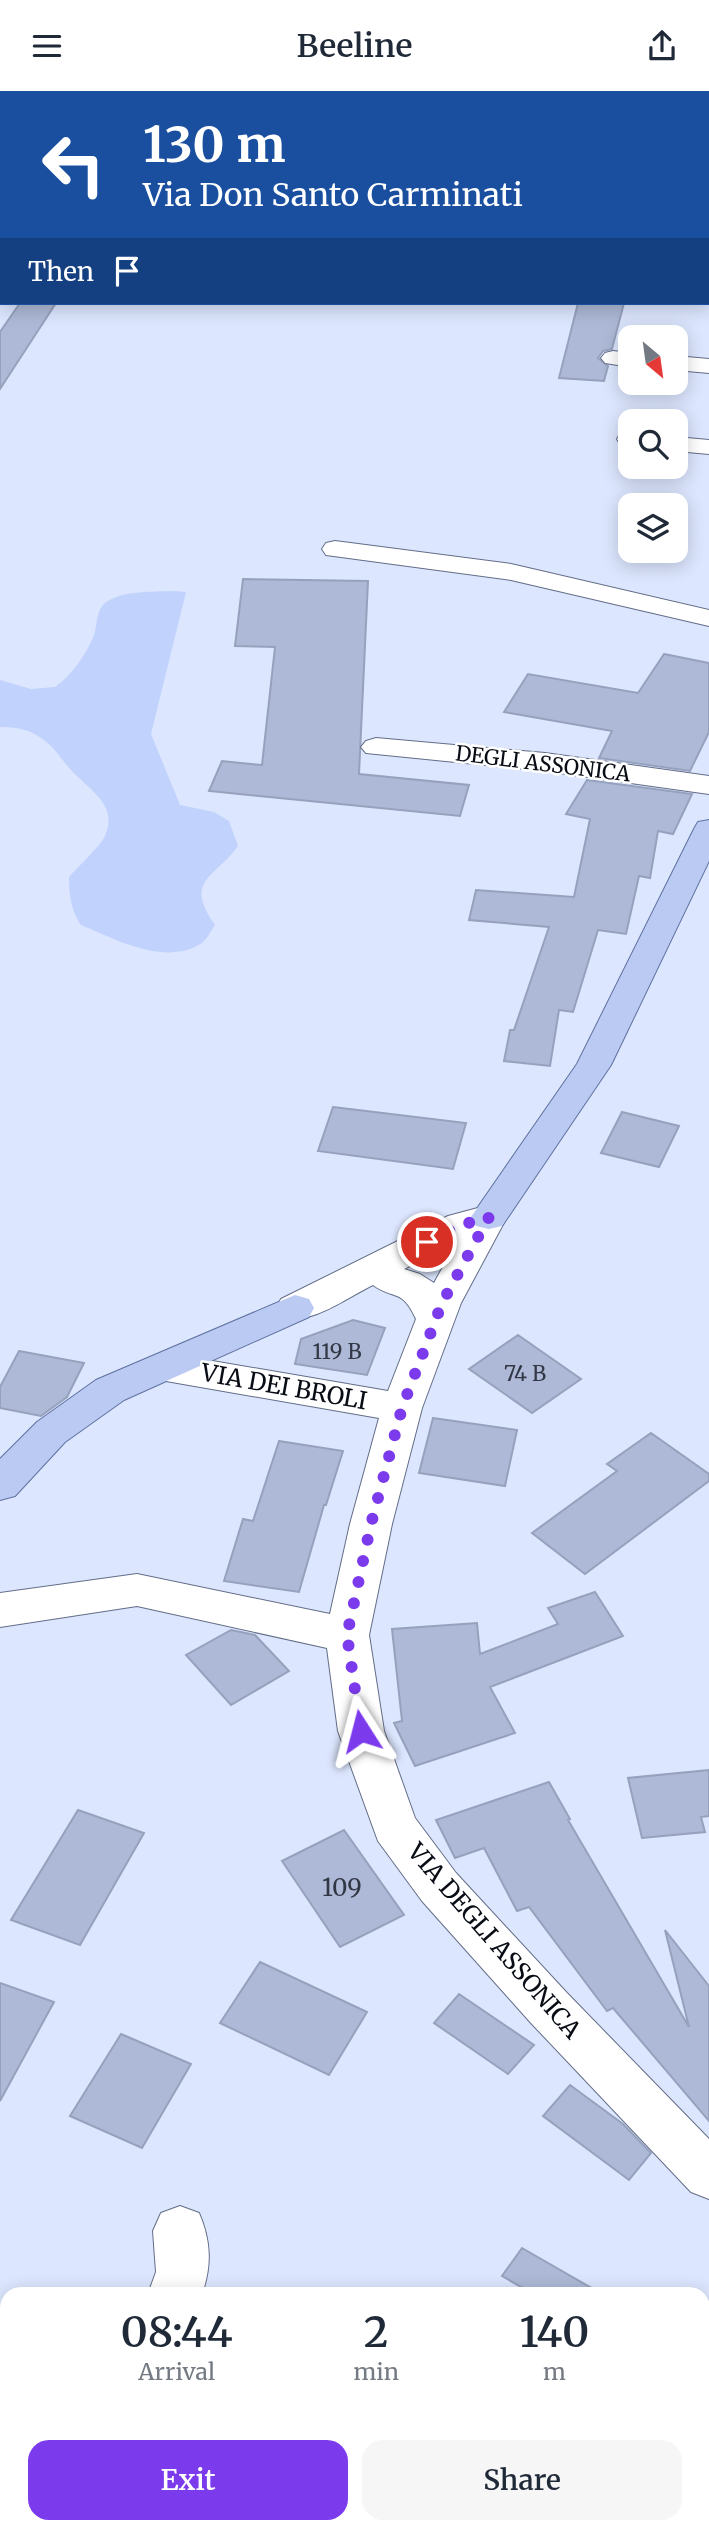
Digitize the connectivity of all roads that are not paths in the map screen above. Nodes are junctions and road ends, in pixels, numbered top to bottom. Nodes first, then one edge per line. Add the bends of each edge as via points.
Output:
1 (688, 364) edge
2 (709, 366) edge
3 (688, 445) edge
4 (709, 447) edge
5 (335, 549) dead end
6 (709, 618) edge
7 (376, 747) dead end
8 (709, 785) edge
9 (707, 837) edge
10 (480, 1231) junction
11 (388, 1277) junction
12 (295, 1308) junction
13 (436, 1320) junction
14 (166, 1367) junction
15 (402, 1408) junction
16 (0, 1485) edge
17 (0, 1610) edge
18 (347, 1635) junction
19 (709, 2175) edge
20 (180, 2231) dead end
21 (178, 2287) edge

1 - 2 street
3 - 4 street
5 - 6 street via 511,572
7 - 8 street, DEGLI ASSONICA via 545,762
9 - 10 main road, VIA DEGLI ASSONICA via 594,1065
10 - 11 street via 444,1253
10 - 12 street via 461,1225
10 - 13 street, VIA DEGLI ASSONICA
11 - 12 street
11 - 13 street via 421,1290
12 - 14 main road
13 - 15 street, VIA DEGLI ASSONICA
14 - 15 street, VIA DEI BROLI
14 - 16 main road via 100,1397 51,1432
15 - 18 street, VIA DEGLI ASSONICA
17 - 18 street via 137,1590
18 - 19 street, VIA DEGLI ASSONICA via 361,1731 395,1827 449,1897 549,2008
20 - 21 street via 183,2272

